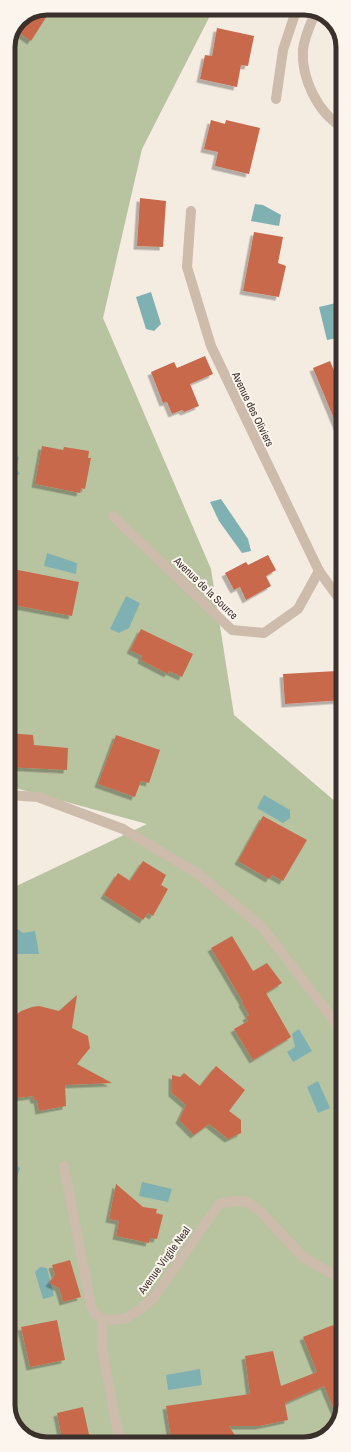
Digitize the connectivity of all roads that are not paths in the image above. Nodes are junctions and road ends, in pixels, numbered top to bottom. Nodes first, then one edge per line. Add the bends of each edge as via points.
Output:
1 (294, 15) edge
2 (314, 17) edge
3 (276, 99) dead end
4 (336, 122) edge
5 (190, 211) dead end
6 (113, 516) dead end
7 (319, 571) junction
8 (336, 594) edge
9 (15, 795) edge
10 (336, 1023) edge
11 (64, 1166) dead end
12 (336, 1276) edge
13 (102, 1319) junction
14 (119, 1437) edge

1 - 3 street via 282,50
2 - 4 street via 303,50 304,67 322,110
5 - 7 street, Avenue des Oliviers via 187,267 211,346
6 - 7 street, Avenue de la Source via 232,630 264,633 298,609
7 - 8 street, Avenue des Oliviers
9 - 10 street via 38,797 123,829 197,873 262,927
11 - 13 street via 91,1306 95,1314
12 - 13 street, Avenue Virgile Neal via 304,1258 260,1211 247,1202 234,1201 219,1204 155,1296 141,1309 126,1318
13 - 14 street via 102,1348

